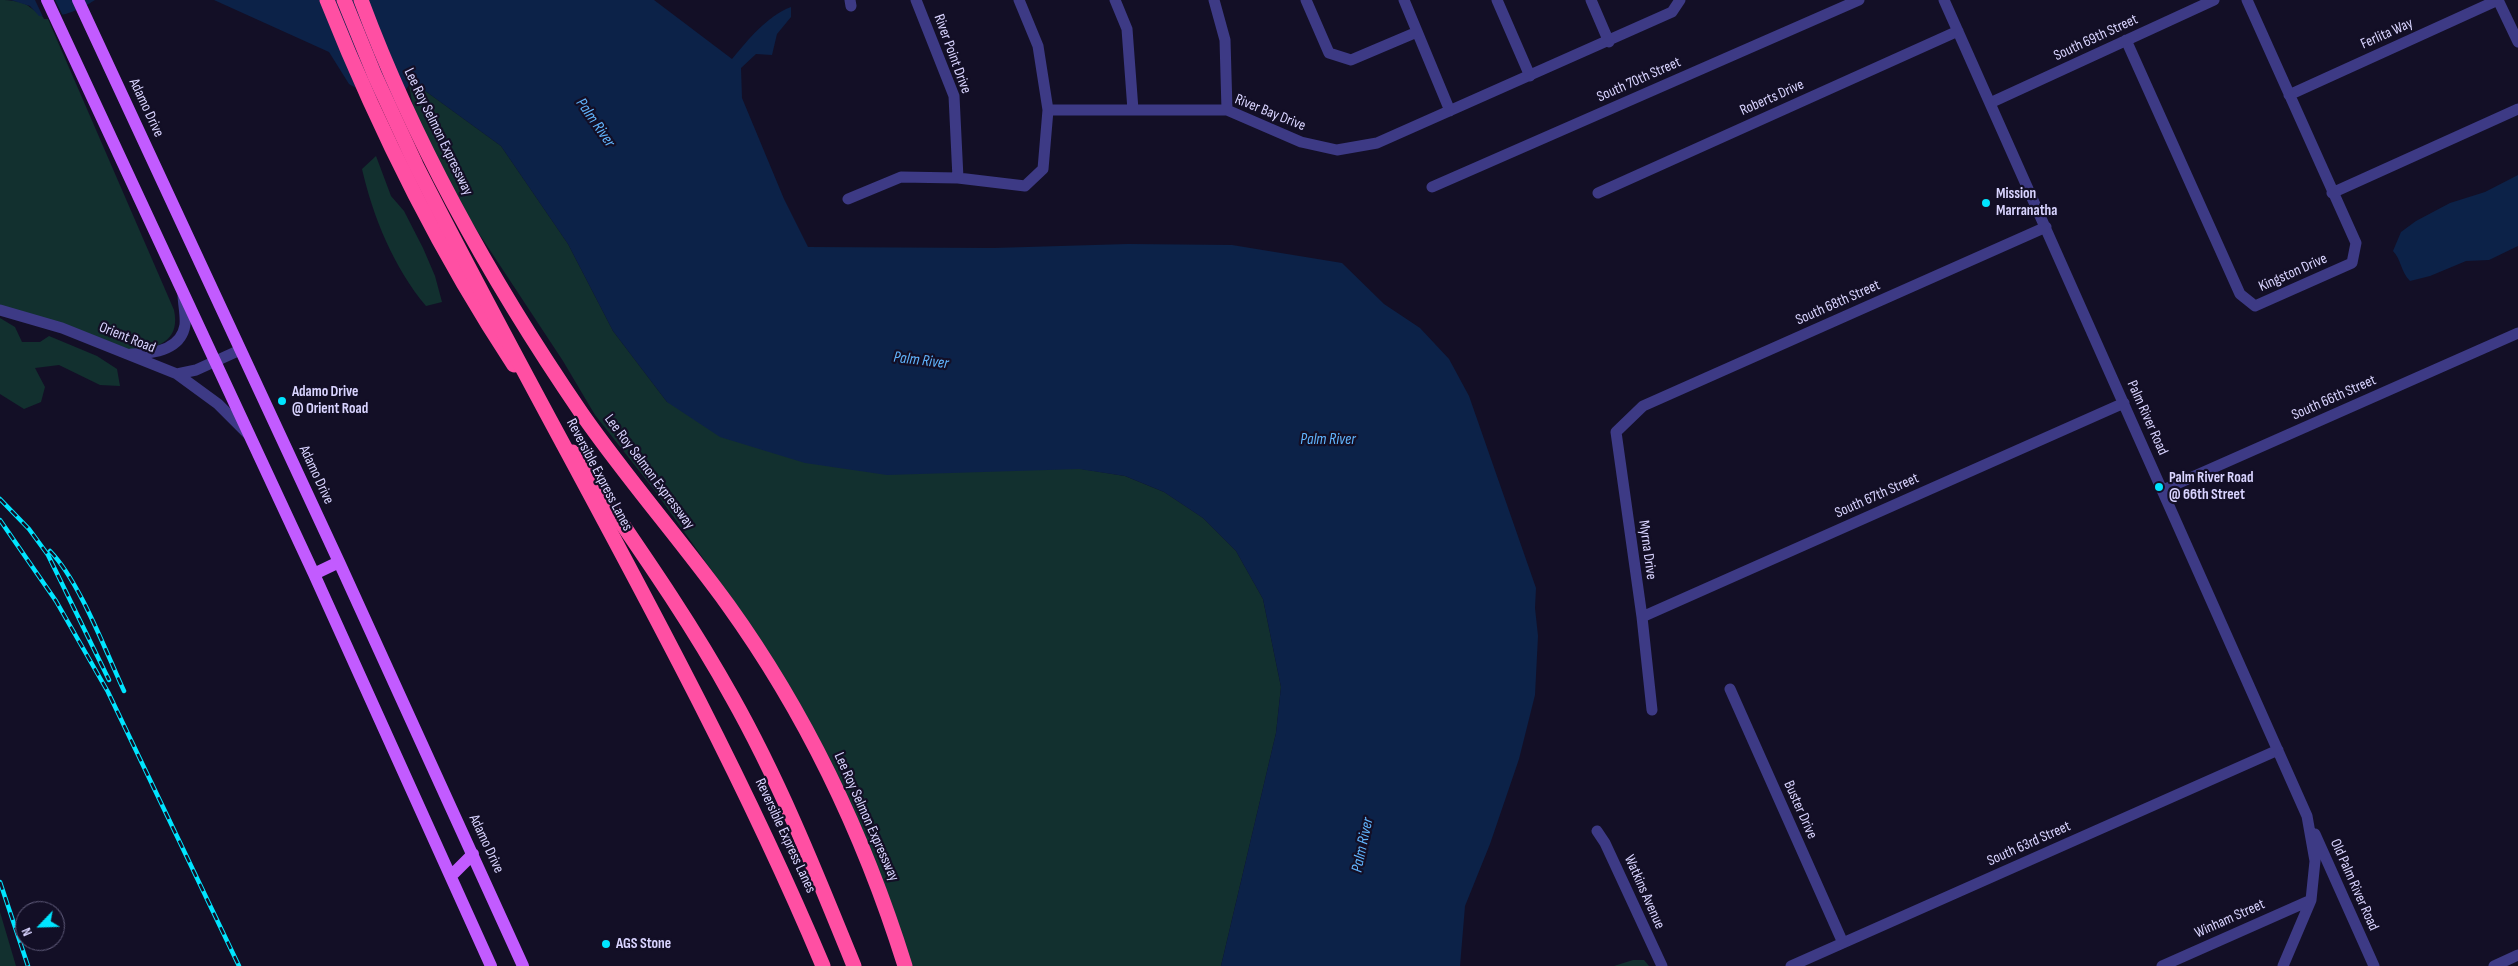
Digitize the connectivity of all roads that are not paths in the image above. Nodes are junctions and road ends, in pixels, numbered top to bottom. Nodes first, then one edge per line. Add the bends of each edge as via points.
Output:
1 (47, 0) edge
2 (78, 0) edge
3 (327, 0) edge
4 (344, 0) edge
5 (361, 0) edge
6 (916, 0) edge
7 (1019, 0) edge
8 (1115, 0) edge
9 (1214, 0) edge
10 (1306, 0) edge
11 (1404, 0) edge
12 (1497, 0) edge
13 (1591, 0) edge
14 (1680, 0) edge
15 (1859, 0) edge
16 (1944, 0) edge
17 (2214, 0) edge
18 (2246, 0) edge
19 (2498, 0) edge
20 (1958, 31) junction
21 (1417, 32) junction
22 (2126, 40) junction
23 (1609, 42) junction
24 (2518, 42) edge
25 (1530, 76) junction
26 (2289, 95) junction
27 (1990, 103) junction
28 (2518, 109) edge
29 (1048, 110) junction
30 (1133, 110) junction
31 (1227, 110) junction
32 (1450, 111) junction
33 (958, 178) junction
34 (1432, 187) dead end
35 (1598, 193) dead end
36 (2332, 193) junction
37 (848, 199) dead end
38 (2046, 227) junction
39 (182, 292) junction
40 (0, 310) edge
41 (2518, 333) edge
42 (239, 348) junction
43 (126, 354) junction
44 (216, 362) junction
45 (177, 374) junction
46 (2124, 403) junction
47 (1643, 406) joint
48 (250, 437) junction
49 (2163, 490) junction
50 (339, 562) junction
51 (314, 574) junction
52 (1642, 617) junction
53 (1730, 689) dead end
54 (1652, 710) dead end
55 (2278, 750) junction
56 (2307, 816) junction
57 (1597, 832) dead end
58 (472, 854) junction
59 (451, 876) junction
60 (2311, 900) junction
61 (1843, 943) junction
62 (2518, 955) edge
63 (491, 966) edge
64 (523, 966) edge
65 (823, 966) edge
66 (854, 966) edge
67 (905, 966) edge
68 (1662, 966) edge
69 (1791, 966) edge
70 (2162, 966) edge
71 (2283, 966) edge
72 (2374, 966) edge
73 (2494, 966) edge

1 - 39 main road
2 - 42 main road, Adamo Drive
3 - 66 highway via 417,202 478,310 673,598 733,698 785,804
4 - 65 highway, Reversible Express Lanes, bridge via 416,165 722,744 771,844
5 - 67 highway, Lee Roy Selmon Expressway via 406,109 464,225 531,337 584,417 732,611 783,690 853,826
6 - 33 street, River Point Drive via 954,96
7 - 29 street via 1038,46
8 - 30 street via 1127,29
9 - 31 street via 1225,40
10 - 21 street via 1329,53 1351,60
11 - 21 street
12 - 25 street
13 - 23 street
14 - 23 street, River Bay Drive via 1672,12
15 - 34 street, South 70th Street
16 - 20 street, Palm River Road
17 - 22 street, South 69th Street
18 - 26 street, Kingston Drive
19 - 24 street
19 - 26 street, Ferlita Way
20 - 27 street, Palm River Road
20 - 35 street, Roberts Drive
21 - 32 street
22 - 27 street, South 69th Street
22 - 36 street, Kingston Drive via 2240,294 2254,306 2352,263 2356,243
23 - 25 street, River Bay Drive
25 - 32 street, River Bay Drive
26 - 36 street, Kingston Drive
27 - 38 street, Palm River Road
28 - 36 street
29 - 30 street, River Bay Drive
29 - 33 street via 1043,169 1025,186
30 - 31 street, River Bay Drive
31 - 32 street, River Bay Drive via 1301,142 1337,150 1377,143
33 - 37 street via 901,177
38 - 46 street, Palm River Road
38 - 47 street, South 68th Street
39 - 43 street via 185,325 174,343 152,354
39 - 44 main road
40 - 43 street, Orient Road via 62,328
41 - 49 street, South 66th Street
42 - 44 street
42 - 50 main road, Adamo Drive
43 - 45 street, Orient Road
44 - 45 street
44 - 48 main road
45 - 48 street, Orient Road via 218,404
46 - 49 street, Palm River Road
46 - 52 street, South 67th Street
47 - 52 street, Myrna Drive via 1616,432
48 - 51 main road
49 - 55 street, Palm River Road
50 - 51 main road
50 - 58 main road, Adamo Drive
51 - 59 main road
52 - 54 street, Myrna Drive
53 - 61 street, Buster Drive
55 - 56 street, Palm River Road
55 - 61 street, South 63rd Street
56 - 60 street, Palm River Road via 2315,861
56 - 72 street, Old Palm River Road
57 - 68 street, Watkins Avenue via 1606,843
58 - 59 main road
58 - 64 main road, Adamo Drive
59 - 63 main road
60 - 70 street, Winham Street
60 - 71 street, Palm River Road
61 - 69 street, South 63rd Street
62 - 73 street

